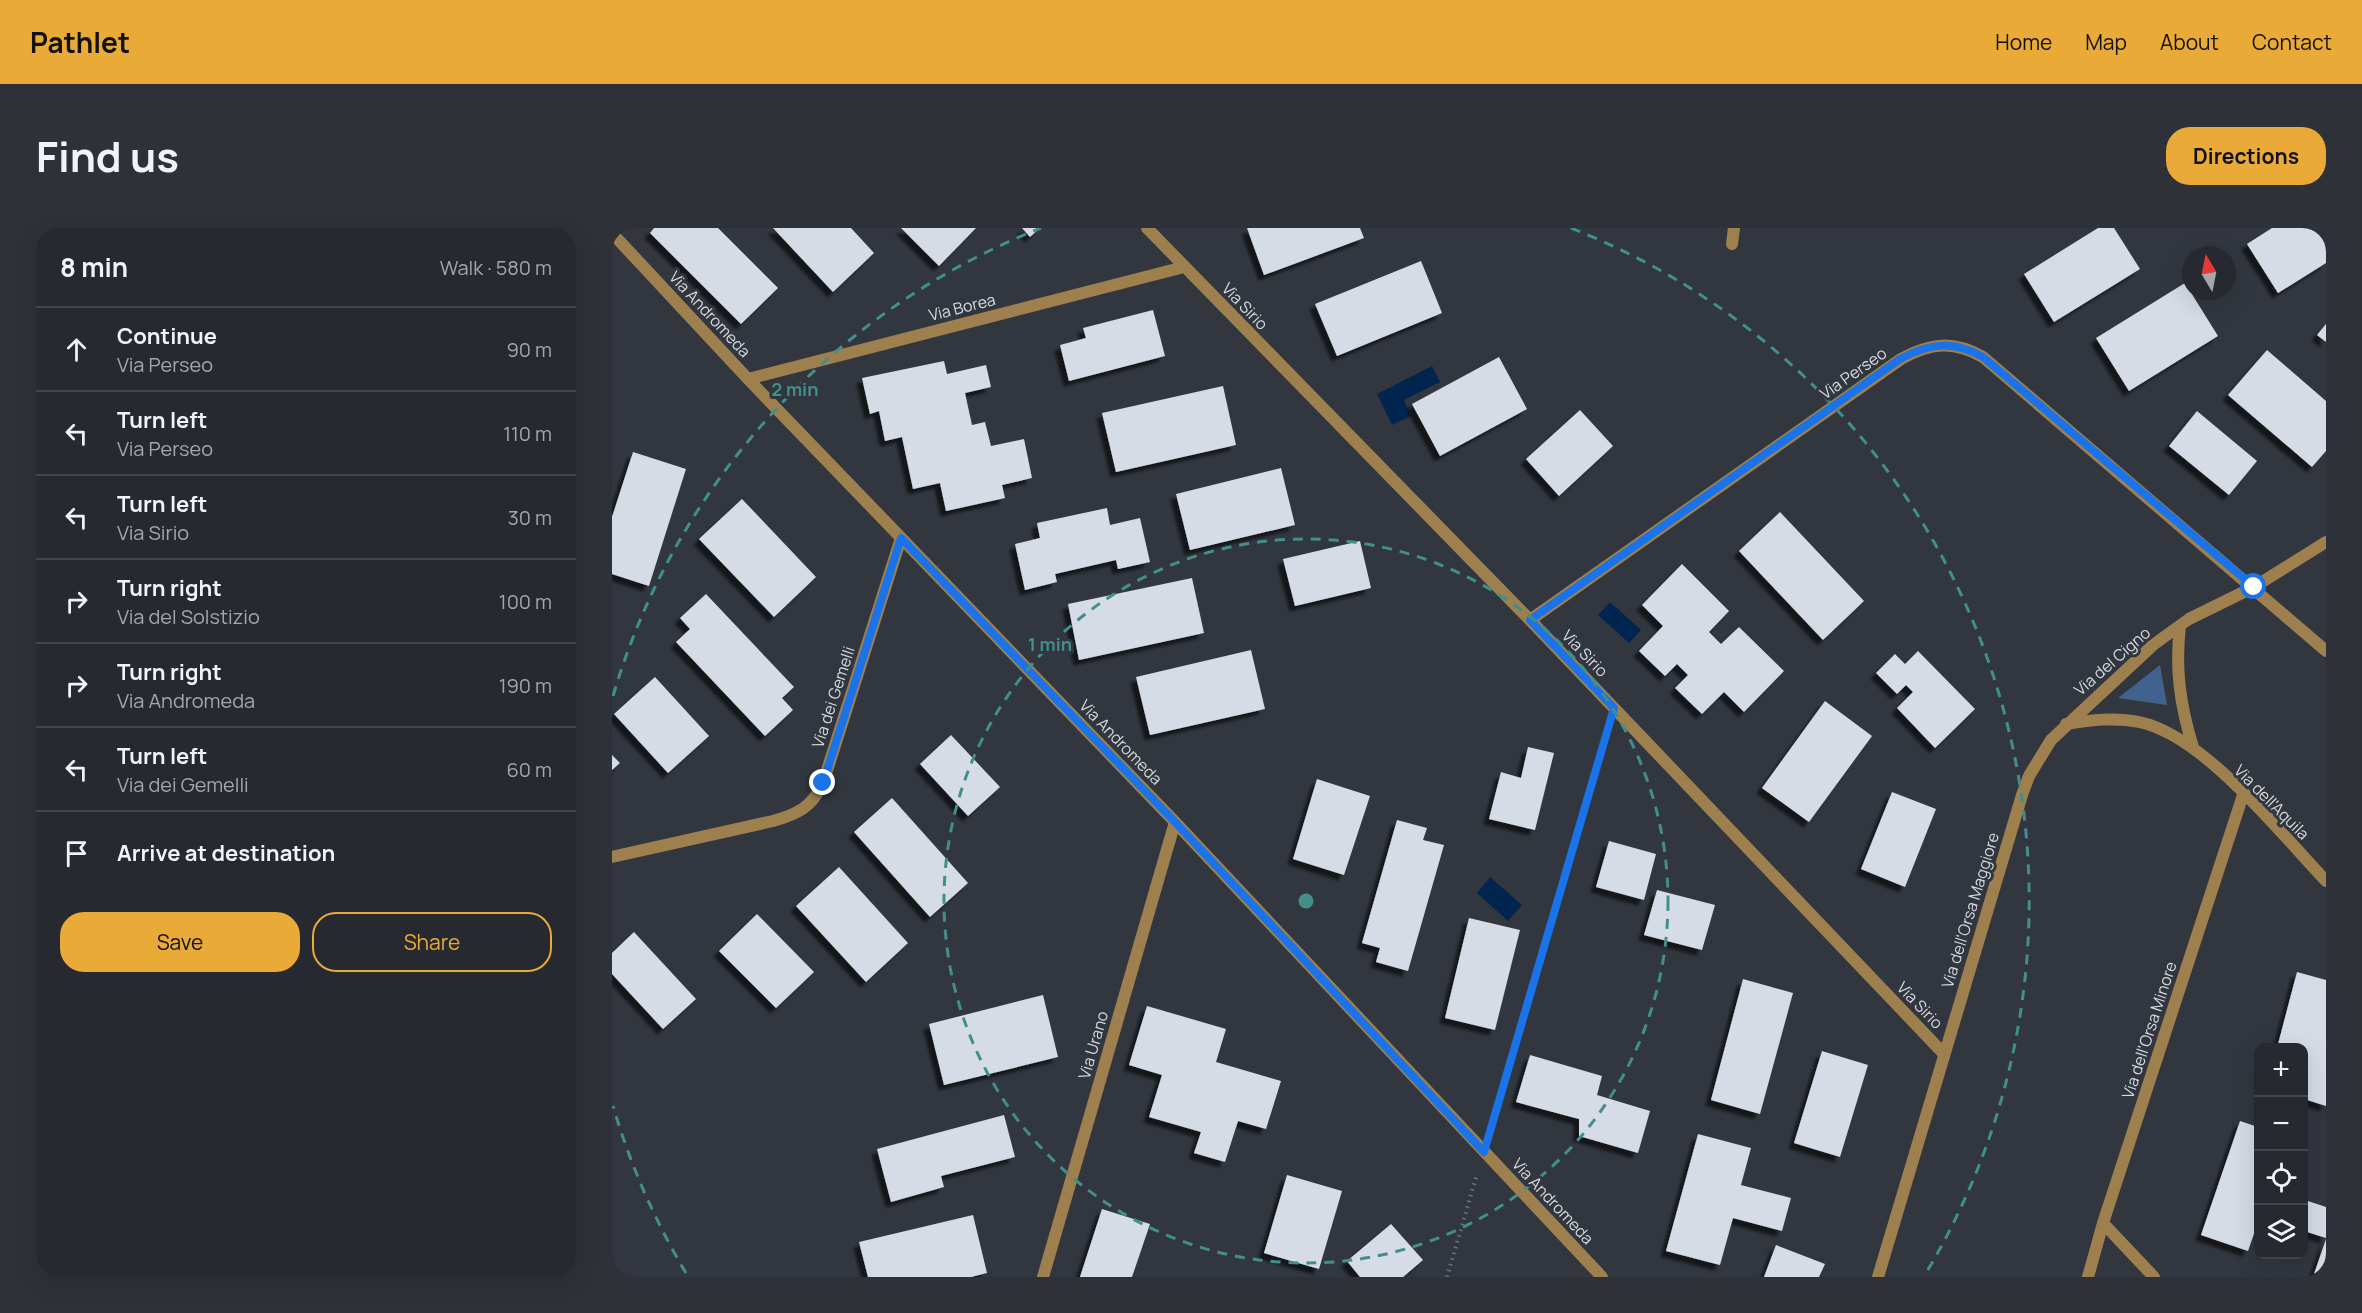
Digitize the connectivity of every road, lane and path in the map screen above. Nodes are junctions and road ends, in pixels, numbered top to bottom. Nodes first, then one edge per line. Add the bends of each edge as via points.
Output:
1 (1147, 228) edge
2 (1734, 228) edge
3 (612, 233) edge
4 (1732, 244) dead end
5 (1184, 267) junction
6 (748, 379) junction
7 (901, 538) junction
8 (2326, 542) edge
9 (2254, 587) junction
10 (1530, 620) junction
11 (2180, 626) junction
12 (2326, 651) edge
13 (1614, 708) junction
14 (2066, 724) junction
15 (2193, 747) junction
16 (2243, 795) junction
17 (1175, 822) junction
18 (612, 857) edge
19 (2326, 881) edge
20 (1944, 1054) junction
21 (1484, 1152) junction
22 (2103, 1223) junction
23 (1042, 1277) edge
24 (1447, 1277) edge
25 (1602, 1277) edge
26 (1878, 1277) edge
27 (2088, 1277) edge
28 (2154, 1277) edge

1 - 5 street, Via Sirio
2 - 4 street
3 - 6 street, Via Andromeda
5 - 6 street, Via Borea
5 - 10 street, Via Sirio
6 - 7 street, Via Andromeda
7 - 17 street, Via Andromeda
7 - 18 street, Via dei Gemelli via 823,783 811,804 799,813 773,821
8 - 9 street, Via del Cigno
9 - 10 street, Via Perseo via 1983,357 1969,349 1945,344 1900,359
9 - 11 street, Via del Cigno
9 - 12 street, Via Perseo
10 - 13 street, Via Sirio
11 - 14 street, Via del Cigno via 2153,645
11 - 15 street via 2178,692
13 - 20 street, Via Sirio
13 - 21 path
14 - 15 street via 2139,722
14 - 20 street, Via dell'Orsa Maggiore via 2039,756 2029,776
15 - 16 street, Via dell'Aquila
16 - 19 street, Via dell'Aquila
16 - 22 street, Via dell'Orsa Minore
17 - 21 street, Via Andromeda
17 - 23 street, Via Urano
20 - 26 street, Via dell'Orsa Maggiore
21 - 24 path
21 - 25 street, Via Andromeda
22 - 27 street, Via dell'Orsa Minore
22 - 28 street

